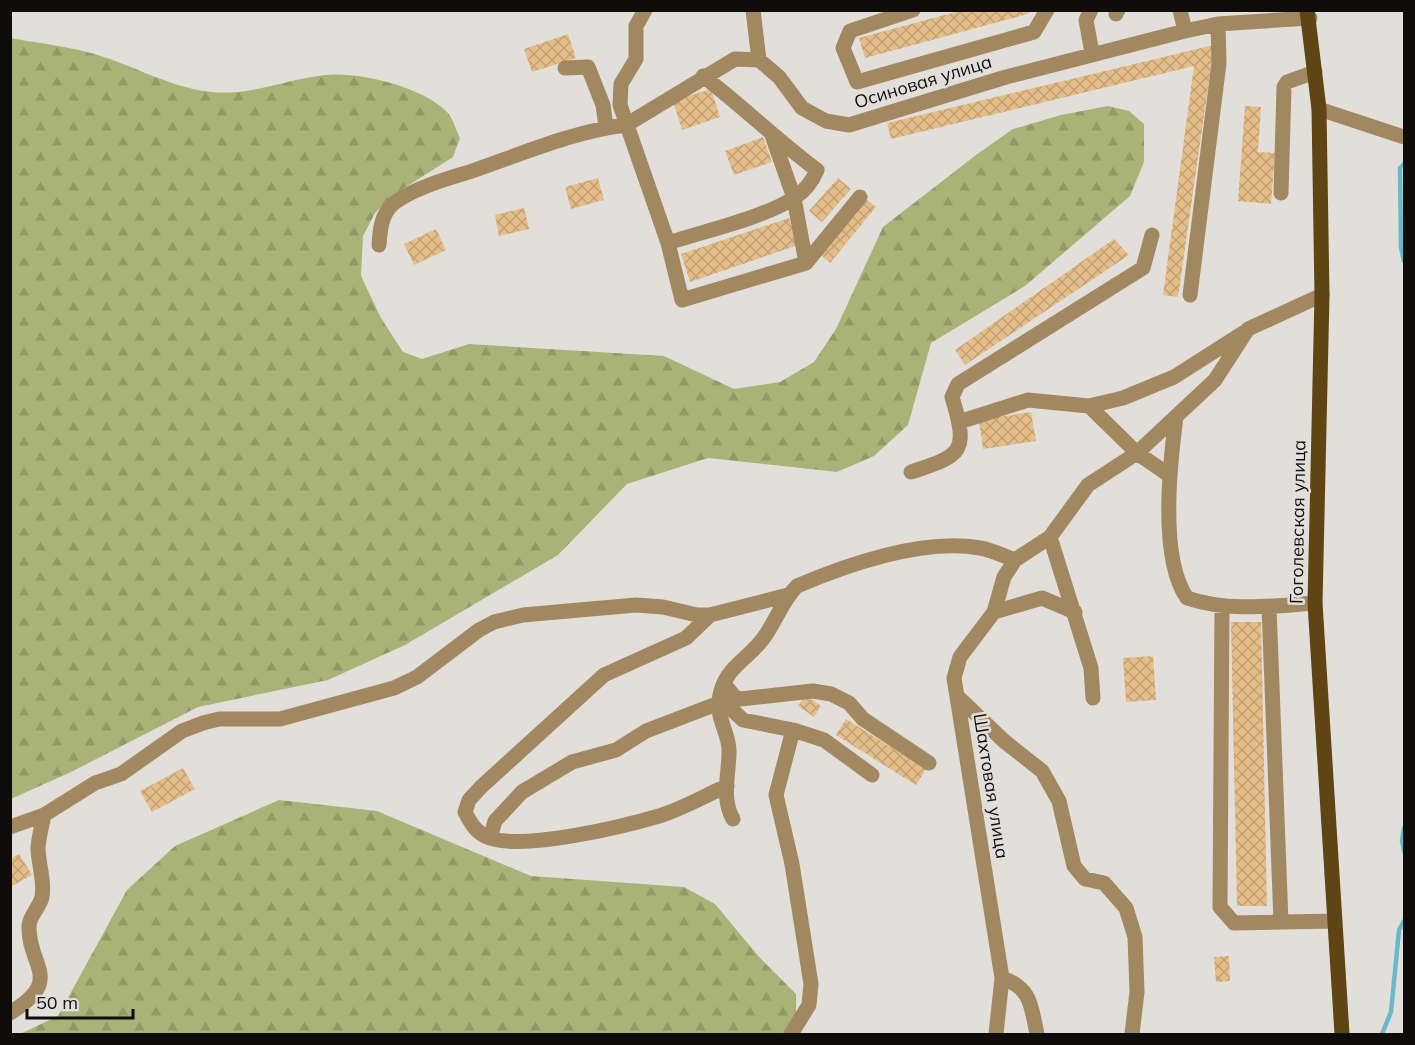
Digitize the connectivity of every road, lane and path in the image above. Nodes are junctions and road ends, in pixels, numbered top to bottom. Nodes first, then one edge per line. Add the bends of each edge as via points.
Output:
1 (645, 10) edge
2 (753, 10) edge
3 (913, 10) edge
4 (1047, 10) edge
5 (1091, 10) edge
6 (1180, 10) edge
7 (1308, 14) edge
8 (1252, 16) edge
9 (1218, 24) junction
10 (1185, 31) junction
11 (1092, 53) junction
12 (759, 60) junction
13 (565, 68) dead end
14 (1315, 72) junction
15 (703, 76) junction
16 (1319, 109) junction
17 (626, 125) junction
18 (606, 127) junction
19 (1404, 137) edge
20 (773, 138) junction
21 (1281, 194) dead end
22 (860, 197) dead end
23 (794, 198) junction
24 (1152, 235) dead end
25 (668, 243) junction
26 (379, 245) dead end
27 (806, 264) junction
28 (1190, 295) dead end
29 (1322, 295) junction
30 (1248, 329) junction
31 (1089, 406) junction
32 (1176, 417) junction
33 (959, 422) junction
34 (1137, 453) junction
35 (910, 472) dead end
36 (1169, 475) junction
37 (1050, 537) junction
38 (1015, 560) junction
39 (788, 595) junction
40 (1316, 603) junction
41 (1222, 606) junction
42 (1269, 607) junction
43 (994, 612) junction
44 (1075, 612) junction
45 (710, 615) junction
46 (724, 684) junction
47 (957, 696) junction
48 (1093, 698) dead end
49 (719, 703) junction
50 (793, 730) junction
51 (929, 764) dead end
52 (872, 775) dead end
53 (727, 786) junction
54 (44, 815) junction
55 (733, 819) dead end
56 (10, 827) edge
57 (490, 838) junction
58 (1335, 921) junction
59 (1281, 922) junction
60 (1002, 978) junction
61 (10, 1013) edge
62 (791, 1035) edge
63 (996, 1035) edge
64 (1037, 1035) edge
65 (1132, 1035) edge
66 (1342, 1035) edge

1 - 17 street via 636,26 636,59 621,84 620,105
2 - 12 street
3 - 4 street via 850,31 843,48 857,82 1034,32
5 - 11 street via 1086,21
6 - 10 street
7 - 8 street, Осиновая улица
7 - 14 main road, Гоголевская улица
8 - 9 street, Осиновая улица
9 - 10 street, Осиновая улица
9 - 28 street via 1219,63
10 - 11 street, Осиновая улица
11 - 12 street, Осиновая улица via 849,125 826,121 802,108
12 - 15 street via 735,59
13 - 18 street via 588,67 603,105
14 - 16 main road, Гоголевская улица
14 - 21 street via 1287,82 1284,87
15 - 17 street
15 - 20 street
16 - 19 street
16 - 29 main road, Гоголевская улица
17 - 18 street
17 - 25 street
18 - 26 street via 419,189 393,205 380,224
20 - 23 street
20 - 23 street via 817,170 811,183
22 - 27 street
23 - 25 street
23 - 27 street
24 - 33 street via 1143,268 958,384 952,397
25 - 27 street via 682,300
29 - 30 street
29 - 40 main road, Гоголевская улица
30 - 31 street via 1174,377 1123,398
30 - 32 street via 1215,381
31 - 33 street via 1028,400
31 - 34 street
32 - 34 street
32 - 36 street
33 - 35 street via 960,446 950,459
34 - 36 street
34 - 37 street via 1088,485
36 - 41 street via 1172,551 1179,587 1187,598
37 - 38 street
37 - 44 street
38 - 39 street via 980,548 930,547 826,573 797,586
38 - 43 street, Шахтовая улица via 1004,577
39 - 45 street
39 - 46 street via 758,647 741,658
40 - 42 street
40 - 58 main road, Гоголевская улица
41 - 42 street
41 - 59 street via 1220,907 1234,923
42 - 59 street
43 - 44 street via 1042,598
43 - 47 street, Шахтовая улица via 960,657 954,673
44 - 48 street via 1091,668
45 - 54 street via 636,605 523,615 494,622 417,677 394,688 280,719 219,719 182,731 121,774 95,783
45 - 57 street via 686,638 604,675 481,787 469,800 465,812 473,828
46 - 49 street
46 - 50 street via 729,707 743,720
46 - 51 street via 740,699 813,690 831,693
47 - 60 street, Шахтовая улица
47 - 65 street via 1042,771 1059,801 1074,866 1085,879 1104,884 1126,908 1135,937 1137,992
49 - 53 street via 721,726 730,747
49 - 57 street via 646,731 616,750 572,762 522,792 495,821
50 - 52 street via 824,740
50 - 62 street via 776,795 792,864 811,984 808,1005
53 - 55 street via 726,807
53 - 57 street via 661,816 619,827 536,842
54 - 56 street
54 - 61 street via 38,847 43,882 41,900 29,923 41,977 35,993
58 - 59 street
58 - 66 main road, Гоголевская улица
60 - 63 street, Шахтовая улица
60 - 64 street via 1027,993

